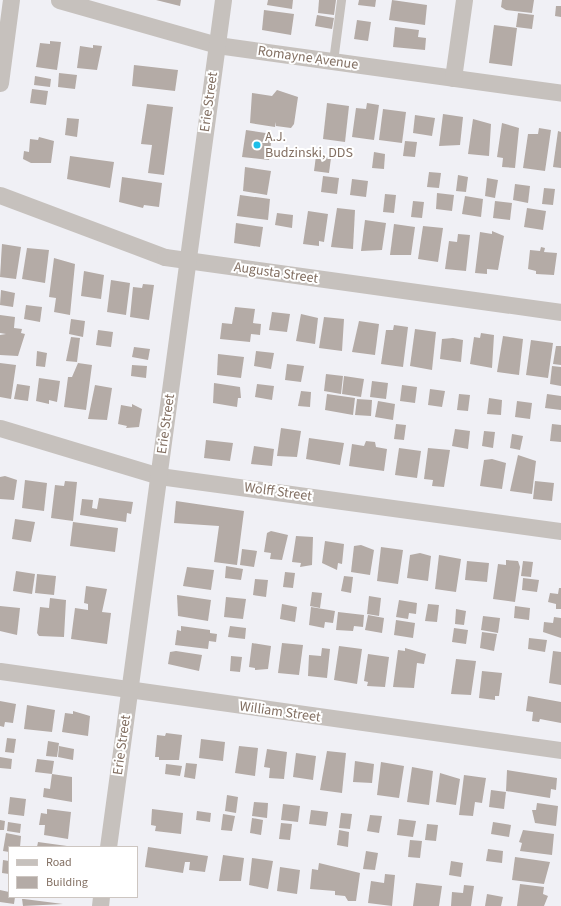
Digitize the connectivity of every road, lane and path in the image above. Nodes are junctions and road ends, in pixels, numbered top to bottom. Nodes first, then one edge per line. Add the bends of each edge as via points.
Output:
1 (11, 0) edge
2 (59, 0) edge
3 (223, 0) edge
4 (341, 0) edge
5 (464, 0) edge
6 (217, 45) junction
7 (333, 62) junction
8 (453, 78) junction
9 (0, 83) edge
10 (561, 93) edge
11 (0, 195) edge
12 (188, 260) junction
13 (561, 312) edge
14 (0, 428) edge
15 (159, 476) junction
16 (561, 531) edge
17 (0, 671) edge
18 (130, 691) junction
19 (561, 750) edge
20 (108, 846) edge

1 - 9 street
2 - 6 street, Romayne Avenue
3 - 6 street, Erie Street
4 - 7 lane
5 - 8 street
6 - 7 street, Romayne Avenue
6 - 12 street, Erie Street
7 - 8 street, Romayne Avenue
8 - 10 street, Romayne Avenue
11 - 12 street, Augusta Street via 12,197 165,257
12 - 13 street, Augusta Street
12 - 15 street, Erie Street
14 - 15 street, Wolff Street
15 - 16 street, Wolff Street
15 - 18 street, Erie Street
17 - 18 street, William Street
18 - 19 street, William Street
18 - 20 street, Erie Street

